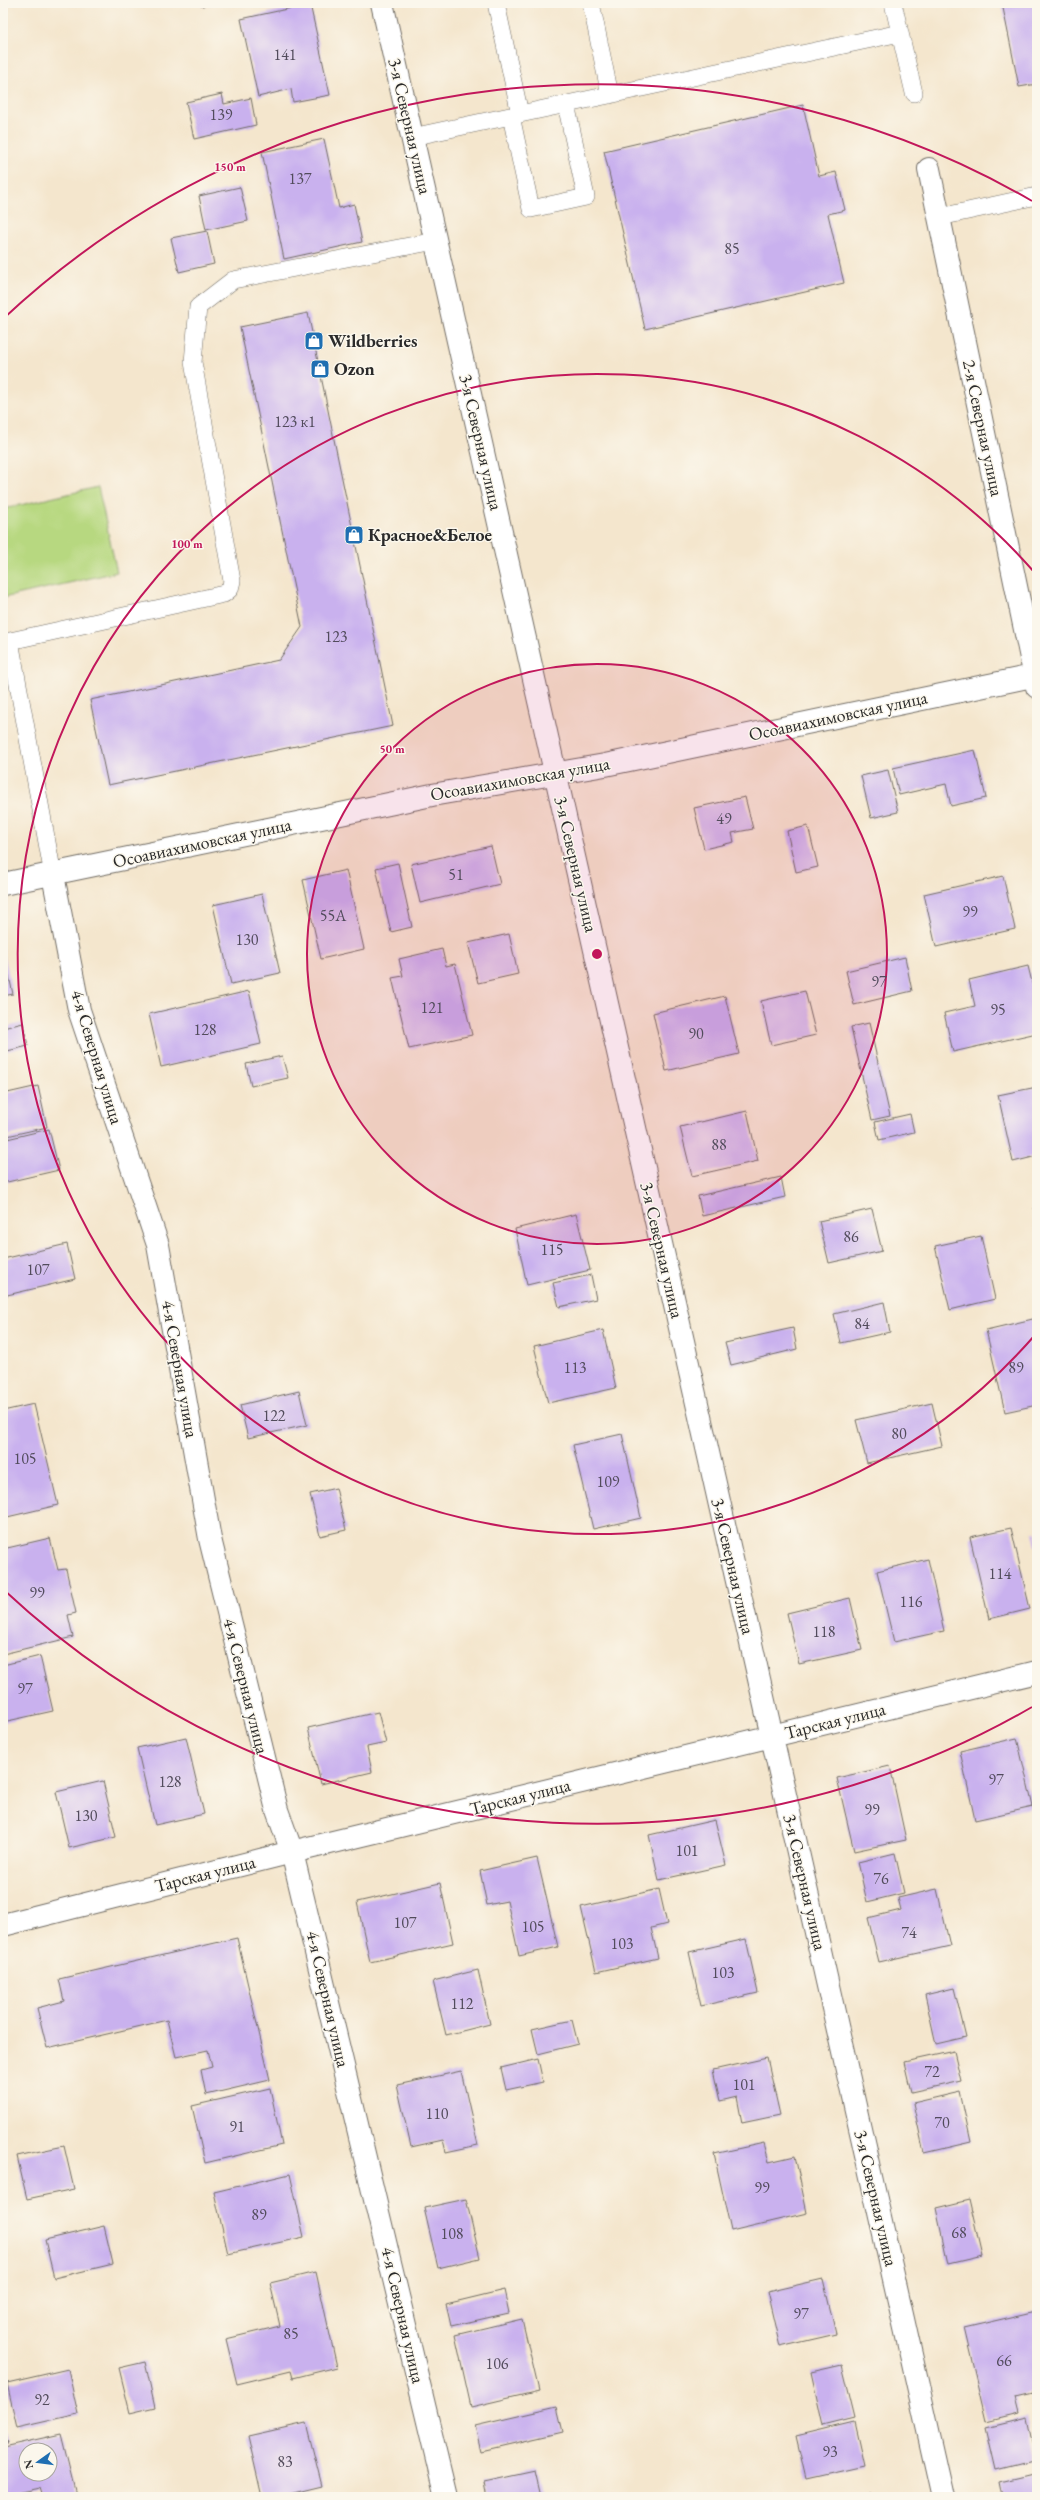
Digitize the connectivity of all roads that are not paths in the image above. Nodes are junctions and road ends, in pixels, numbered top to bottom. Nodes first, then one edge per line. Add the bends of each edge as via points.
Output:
1 (382, 3) edge
2 (496, 3) edge
3 (591, 3) edge
4 (894, 3) edge
5 (900, 33) junction
6 (914, 93) dead end
7 (610, 95) junction
8 (566, 104) junction
9 (515, 115) junction
10 (412, 137) junction
11 (930, 169) dead end
12 (1037, 196) edge
13 (940, 217) junction
14 (435, 241) junction
15 (6, 641) edge
16 (1036, 679) edge
17 (555, 772) junction
18 (53, 875) junction
19 (3, 884) edge
20 (1037, 1672) edge
21 (772, 1736) junction
22 (292, 1852) junction
23 (3, 1926) edge
24 (446, 2497) edge
25 (943, 2497) edge

1 - 10 street, 3-я Северная улица
2 - 9 lane
3 - 7 lane
4 - 5 lane
5 - 6 lane
5 - 7 lane
7 - 8 lane
8 - 9 lane
8 - 9 lane via 586,197 530,209
9 - 10 lane
10 - 14 street, 3-я Северная улица
11 - 13 street, 2-я Северная улица
12 - 13 lane
13 - 16 street, 2-я Северная улица
14 - 15 lane via 233,280 198,307 193,362 232,581 230,589 224,594
14 - 17 street, 3-я Северная улица
15 - 18 lane
16 - 17 street, Осоавиахимовская улица via 605,765
17 - 18 street, Осоавиахимовская улица via 425,796
17 - 21 street, 3-я Северная улица
18 - 19 street, Осоавиахимовская улица
18 - 22 street, 4-я Северная улица via 79,1010 158,1245 210,1538 277,1810
20 - 21 street, Тарская улица
21 - 22 street, Тарская улица
21 - 25 street, 3-я Северная улица
22 - 23 street, Тарская улица
22 - 24 street, 4-я Северная улица

